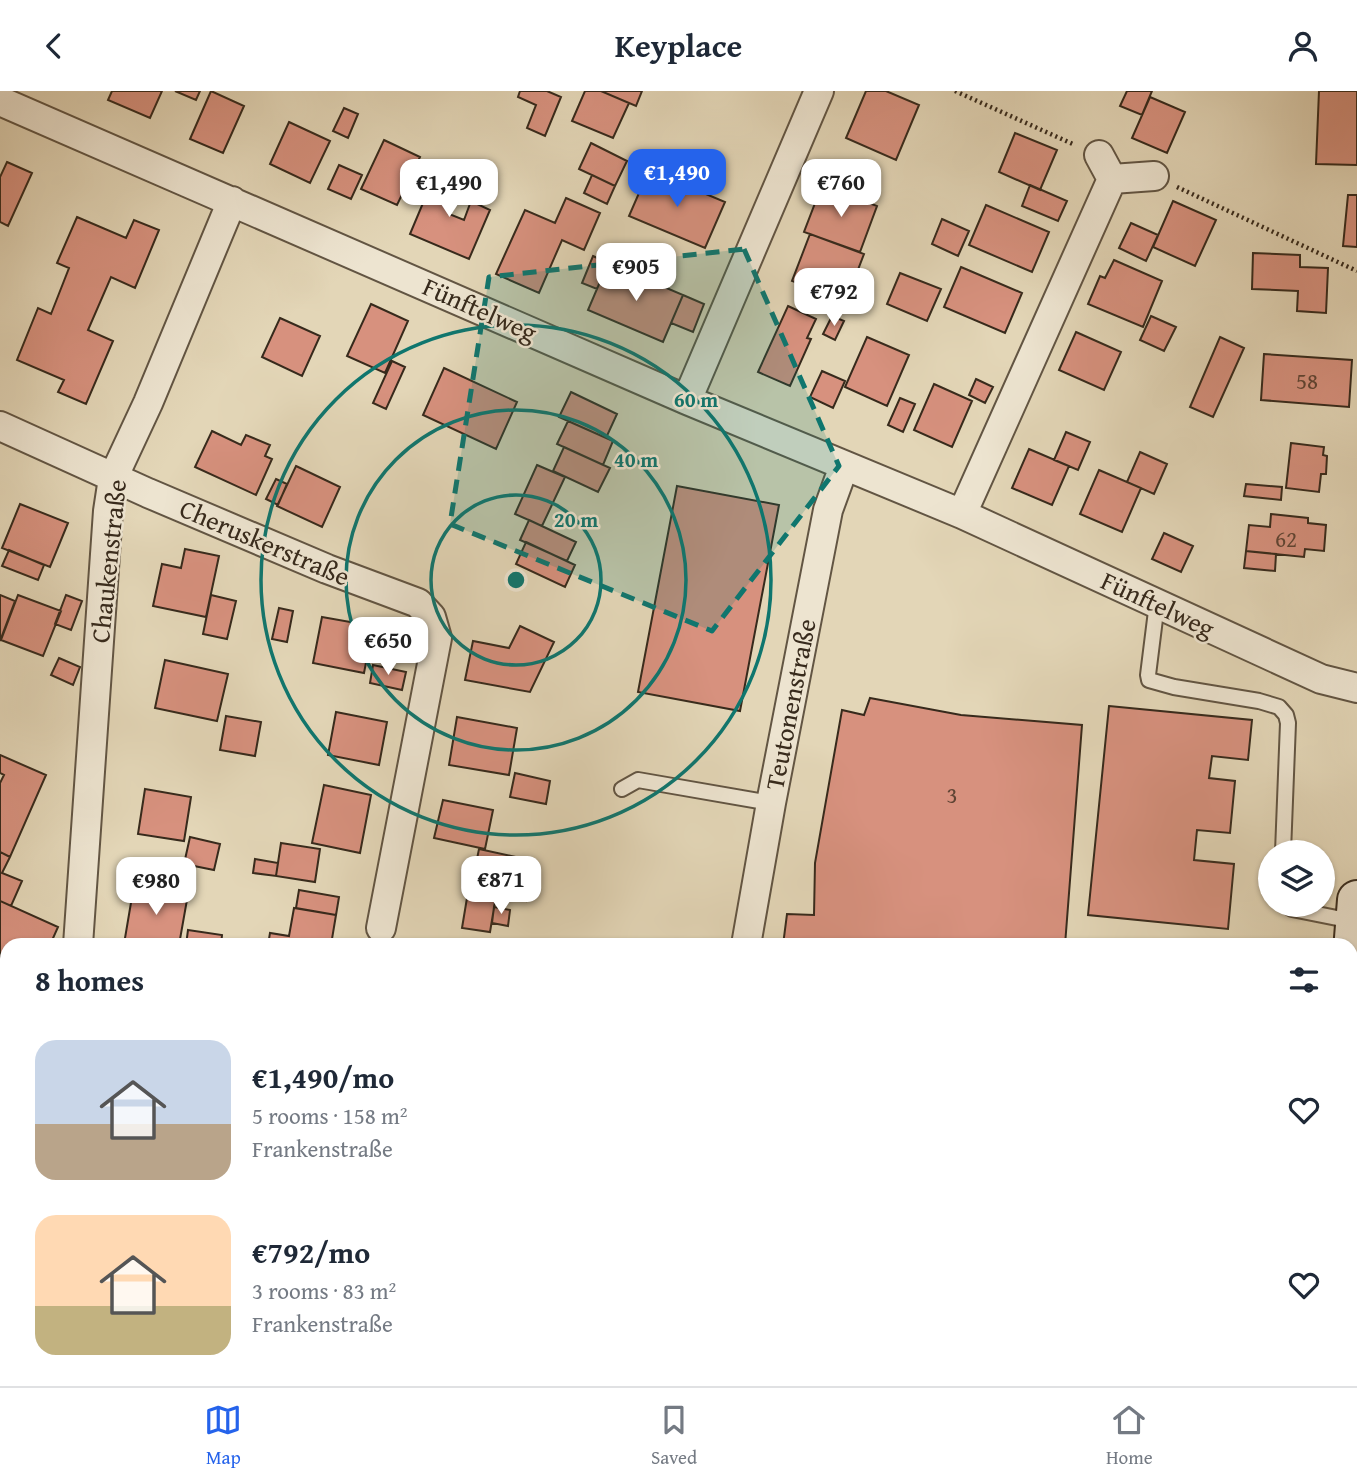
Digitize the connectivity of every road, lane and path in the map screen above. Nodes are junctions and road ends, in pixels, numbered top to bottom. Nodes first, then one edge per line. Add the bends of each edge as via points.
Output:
1 (819, 91) edge
2 (955, 91) edge
3 (0, 101) edge
4 (1105, 167) junction
5 (1154, 176) joint
6 (232, 201) junction
7 (1357, 271) edge
8 (687, 400) junction
9 (0, 426) edge
10 (844, 466) junction
11 (113, 478) junction
12 (962, 514) junction
13 (1157, 603) junction
14 (1357, 688) edge
15 (622, 789) dead end
16 (771, 803) junction
17 (1283, 840) edge
18 (1335, 910) edge
19 (1356, 911) edge
20 (381, 928) dead end
21 (78, 938) edge
22 (747, 938) edge
23 (1354, 938) edge

1 - 8 street
2 - 4 path
3 - 6 street, Fünftelweg
4 - 5 street
4 - 12 street
5 - 7 path
6 - 8 street, Fünftelweg
6 - 11 street, Chaukenstraße
8 - 10 street, Fünftelweg
9 - 11 street, Cheruskerstraße
10 - 12 street, Fünftelweg
10 - 16 street, Teutonenstraße via 828,510
11 - 20 street, Cheruskerstraße via 418,603 431,617 437,638
11 - 21 street, Chaukenstraße
12 - 13 street, Fünftelweg
13 - 14 street, Fünftelweg via 1321,679
13 - 17 lane via 1149,680 1259,701 1279,707 1286,715
15 - 16 lane via 638,780
16 - 22 street, Teutonenstraße
18 - 19 lane
19 - 23 street

